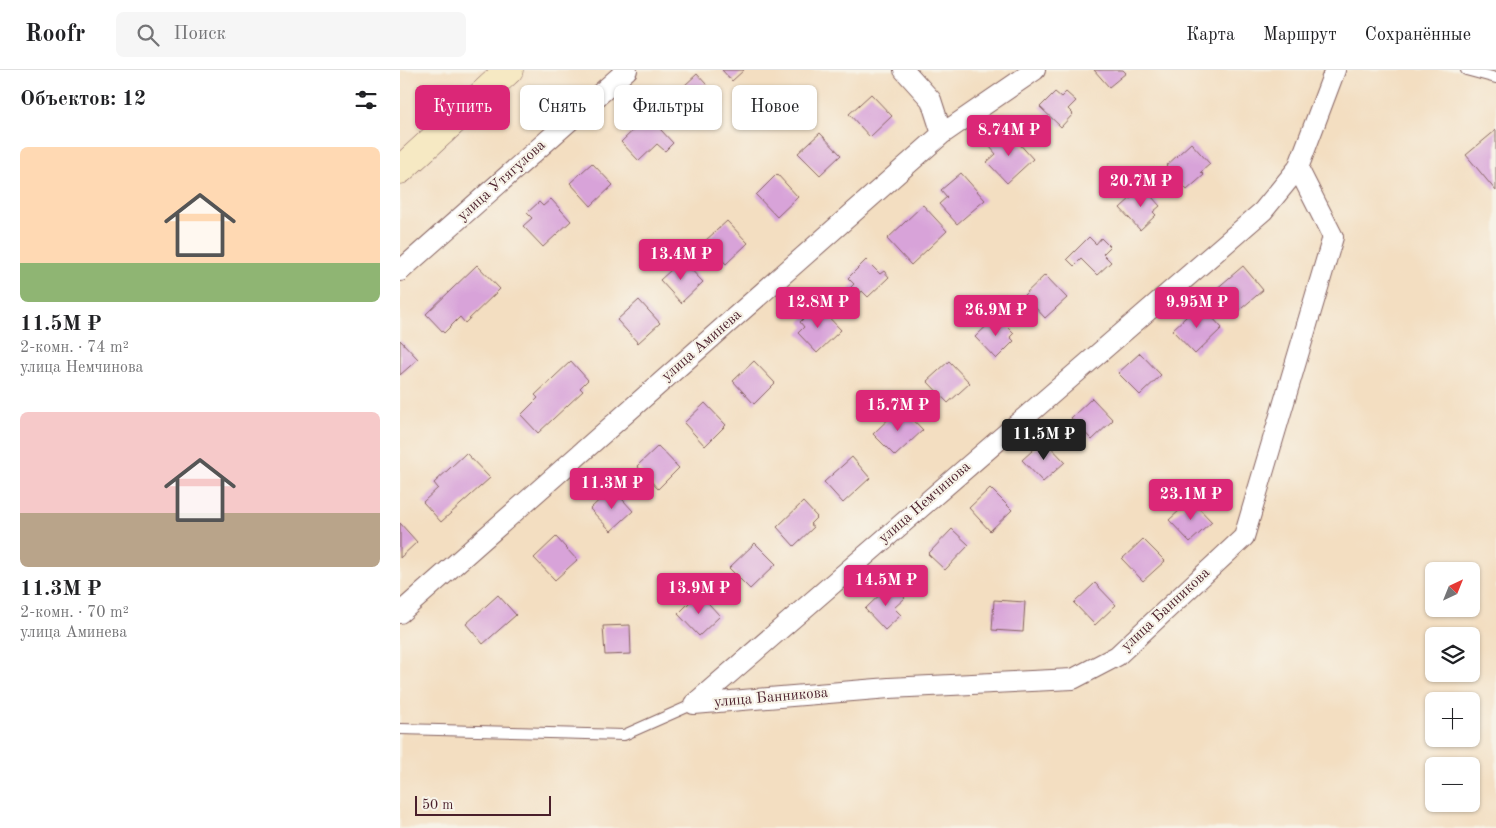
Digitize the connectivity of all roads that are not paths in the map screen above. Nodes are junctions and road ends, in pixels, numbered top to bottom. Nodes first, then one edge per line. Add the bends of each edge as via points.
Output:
1 (509, 70) edge
2 (627, 70) edge
3 (904, 70) edge
4 (1035, 70) edge
5 (1335, 70) edge
6 (1466, 70) edge
7 (1496, 78) edge
8 (942, 134) junction
9 (1298, 168) junction
10 (400, 170) edge
11 (400, 271) edge
12 (400, 613) edge
13 (694, 704) junction
14 (400, 729) edge

1 - 10 main road
2 - 11 street, улица Утягулова
3 - 8 street via 932,100
4 - 8 street, улица Аминева
5 - 9 street, улица Немчинова
6 - 7 lane
8 - 12 street, улица Аминева
9 - 13 street, улица Немчинова via 1263,211
9 - 13 street, улица Банникова via 1333,237 1244,537 1118,656 1073,679 889,688
13 - 14 lane via 624,735

